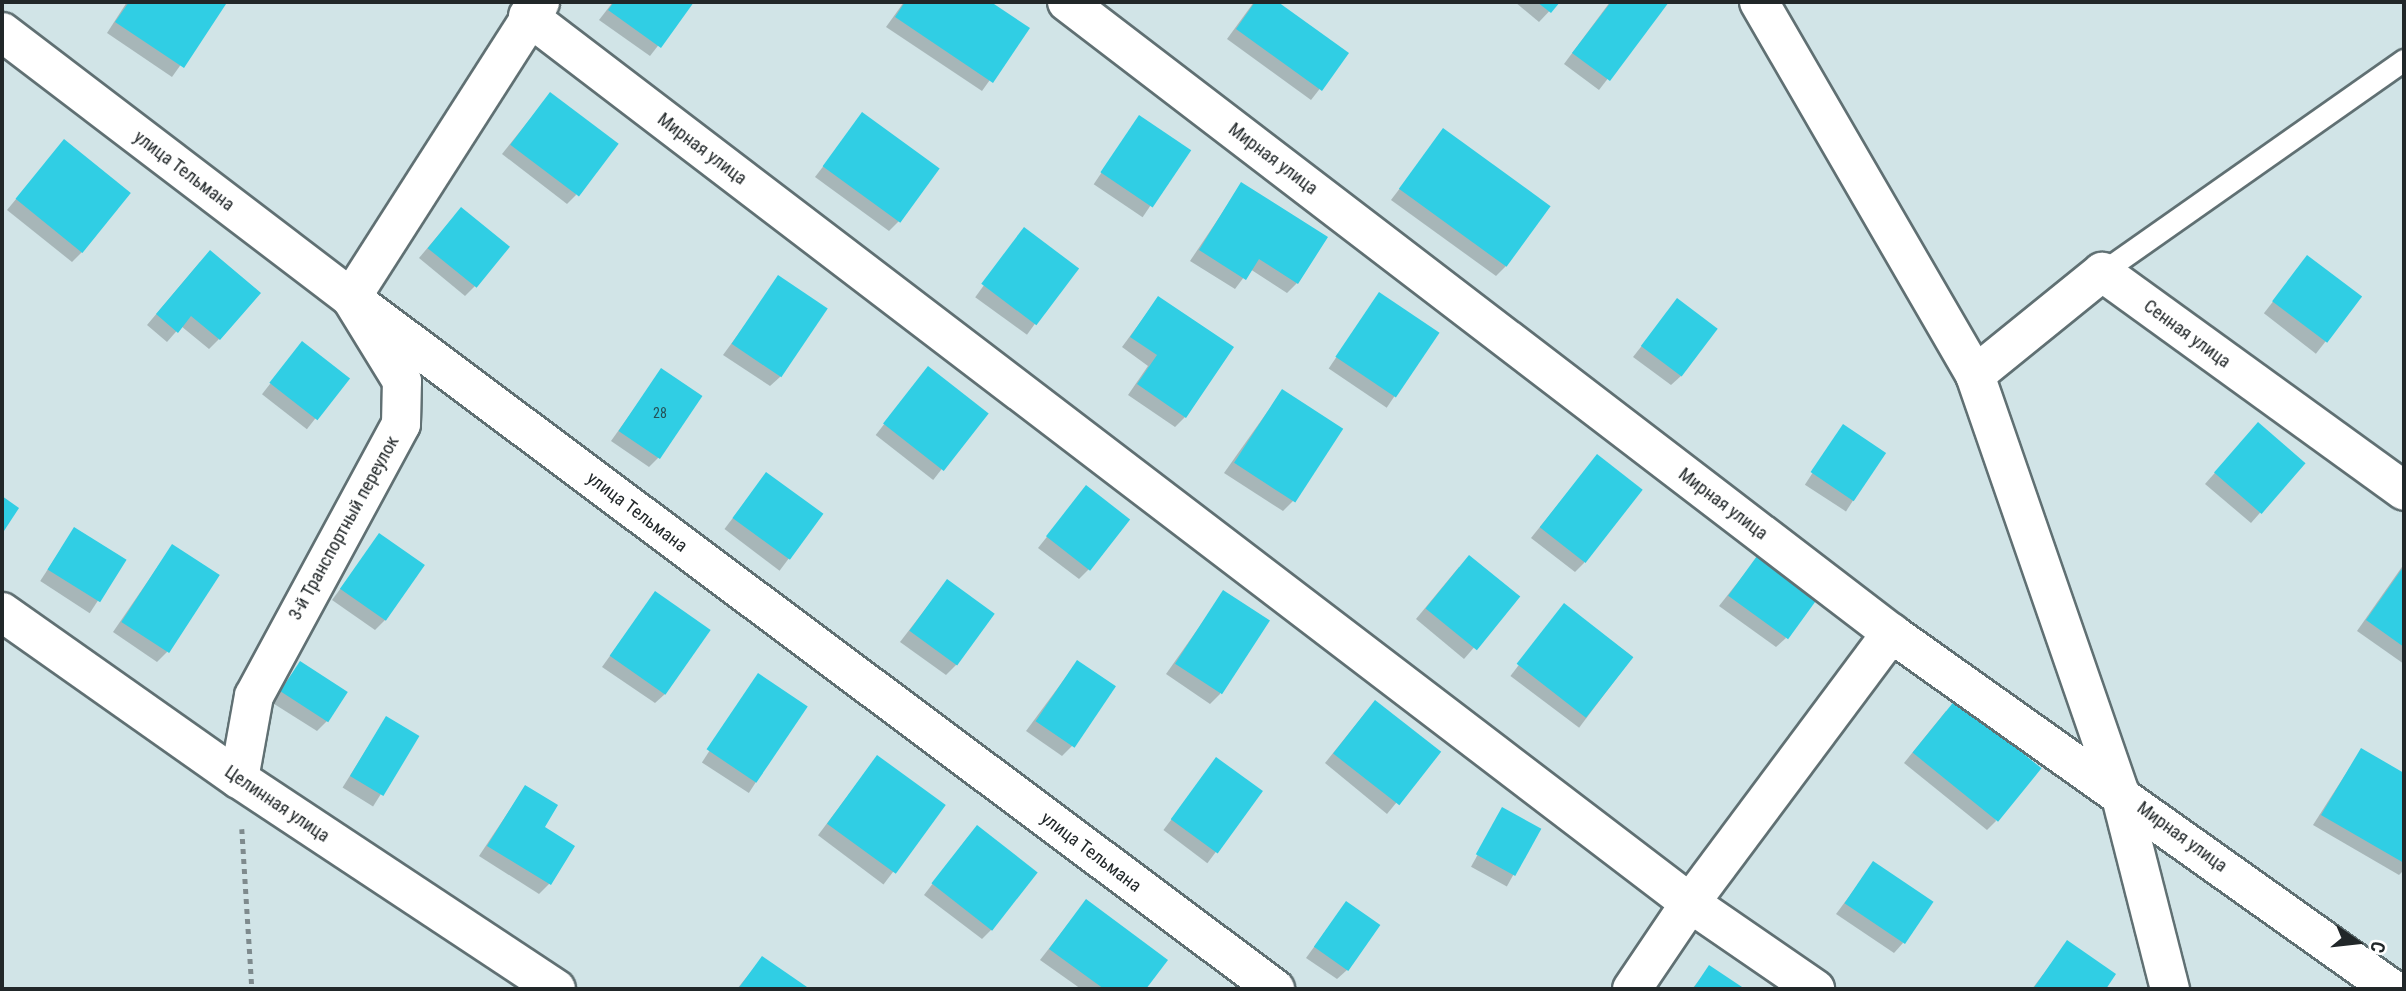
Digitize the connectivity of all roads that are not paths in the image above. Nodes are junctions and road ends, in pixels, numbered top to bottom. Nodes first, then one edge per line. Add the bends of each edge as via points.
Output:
1 (1067, 2) edge
2 (1759, 2) edge
3 (534, 9) edge
4 (2, 32) edge
5 (2404, 61) edge
6 (2102, 272) junction
7 (351, 298) junction
8 (1975, 374) junction
9 (2404, 491) edge
10 (2, 612) edge
11 (1891, 633) junction
12 (239, 779) junction
13 (2120, 793) junction
14 (1690, 903) junction
15 (556, 989) edge
16 (1275, 989) edge
17 (1632, 989) edge
18 (1815, 989) edge
19 (2170, 989) edge
20 (2392, 989) edge

1 - 11 street, Мирная улица
2 - 8 street
3 - 7 street
3 - 14 street, Мирная улица
4 - 7 street, улица Тельмана
5 - 6 lane
6 - 8 street
6 - 9 street, Сенная улица
7 - 12 street, 3-й Транспортный переулок via 402,380 401,424 254,696
7 - 16 street, улица Тельмана
8 - 13 street
10 - 12 street, Целинная улица
11 - 13 street, Мирная улица
11 - 14 street
12 - 15 street, Целинная улица
13 - 19 street
13 - 20 street, Мирная улица
14 - 17 street
14 - 18 street, Мирная улица

